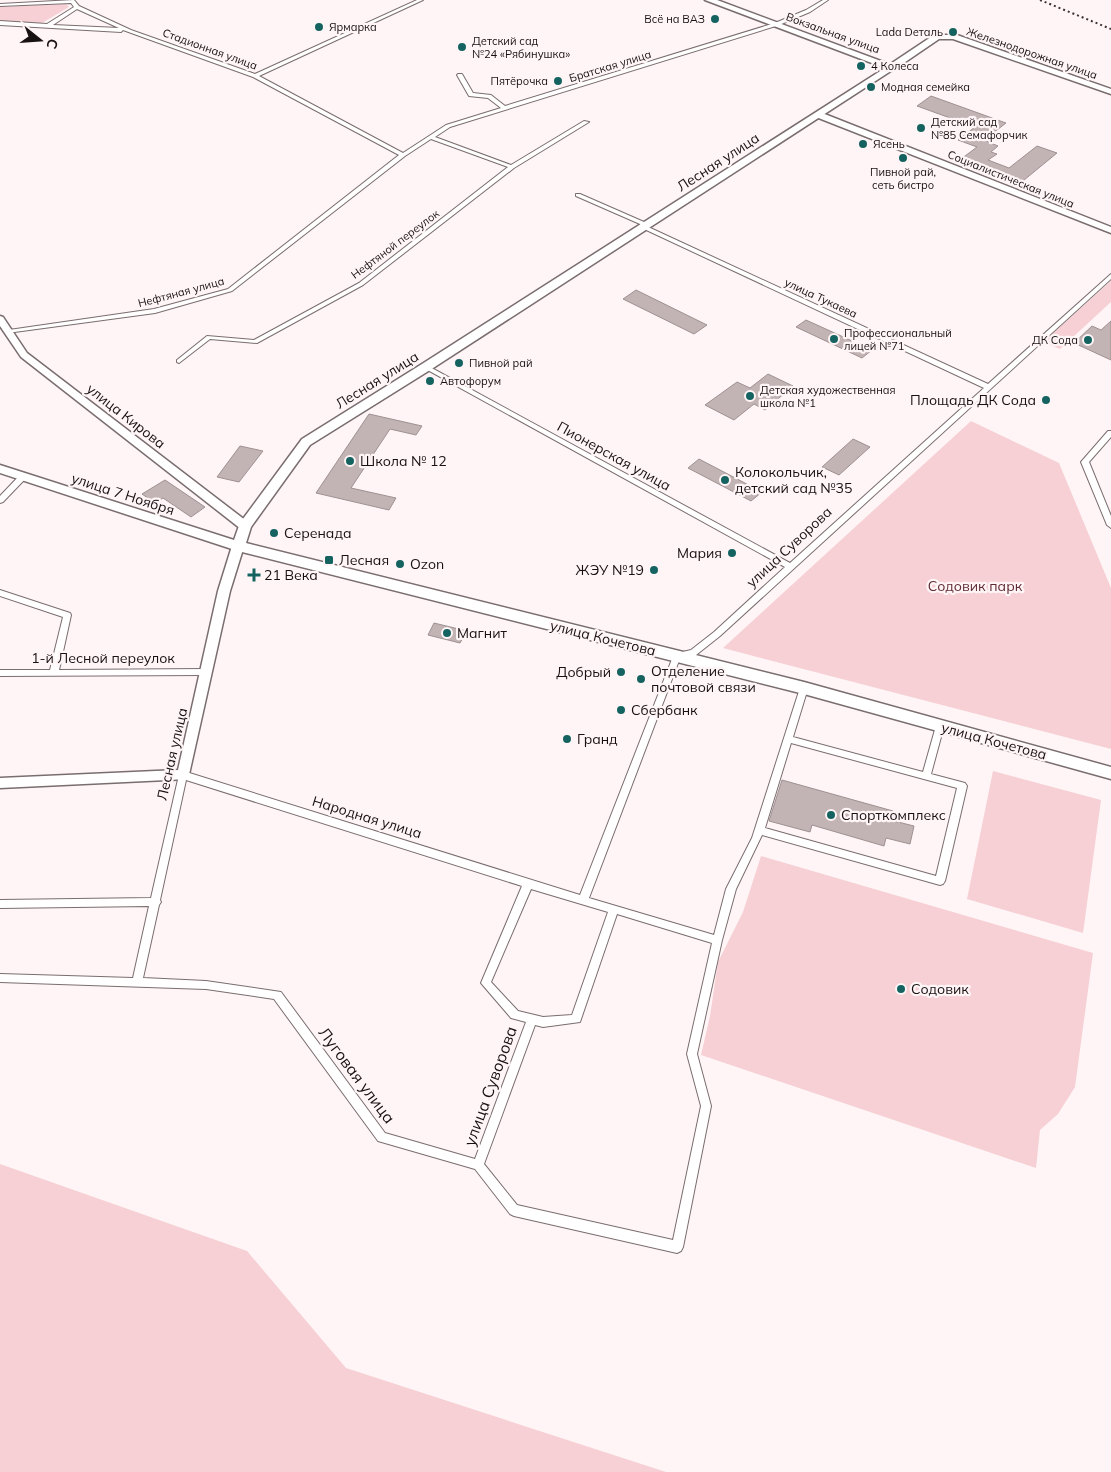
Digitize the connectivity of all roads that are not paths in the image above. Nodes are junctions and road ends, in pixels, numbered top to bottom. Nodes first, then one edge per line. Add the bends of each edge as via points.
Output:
1 (79, 0) edge
2 (406, 0) edge
3 (421, 0) edge
4 (709, 0) edge
5 (826, 0) edge
6 (72, 1) junction
7 (414, 3) junction
8 (0, 5) edge
9 (77, 7) junction
10 (0, 23) edge
11 (777, 24) junction
12 (49, 25) junction
13 (129, 31) junction
14 (945, 37) joint
15 (892, 67) junction
16 (460, 75) dead end
17 (255, 76) junction
18 (1111, 92) edge
19 (504, 108) junction
20 (819, 114) junction
21 (586, 122) dead end
22 (430, 137) junction
23 (403, 155) junction
24 (512, 167) junction
25 (578, 195) dead end
26 (644, 227) junction
27 (1111, 230) edge
28 (1111, 276) edge
29 (0, 318) edge
30 (9, 332) junction
31 (179, 361) dead end
32 (426, 367) junction
33 (988, 387) junction
34 (1111, 433) edge
35 (0, 469) edge
36 (23, 477) junction
37 (0, 500) edge
38 (1111, 525) edge
39 (245, 526) junction
40 (238, 546) junction
41 (789, 566) junction
42 (0, 593) edge
43 (677, 656) junction
44 (698, 658) junction
45 (54, 671) junction
46 (0, 672) edge
47 (206, 672) junction
48 (804, 688) junction
49 (940, 726) junction
50 (789, 739) junction
51 (1111, 773) edge
52 (182, 776) junction
53 (926, 776) junction
54 (0, 783) edge
55 (760, 831) junction
56 (528, 884) junction
57 (583, 900) junction
58 (156, 902) junction
59 (0, 904) edge
60 (614, 910) junction
61 (717, 940) junction
62 (0, 978) edge
63 (137, 981) junction
64 (532, 1019) junction
65 (478, 1165) junction

1 - 6 street
2 - 7 street
3 - 7 street
4 - 11 main road, Вокзальная улица
5 - 11 street, Братская улица
6 - 8 street
6 - 9 street, Стадионная улица
7 - 17 street
9 - 12 street
9 - 13 street, Стадионная улица
10 - 12 street
11 - 15 main road, Вокзальная улица
11 - 19 street, Братская улица
12 - 13 street
13 - 17 street, Стадионная улица
14 - 15 street, Лесная улица via 937,37
14 - 18 street, Железнодорожная улица
15 - 20 main road, Лесная улица
16 - 19 street via 470,95 488,96
17 - 23 street, Стадионная улица
19 - 22 street, Братская улица via 448,126
20 - 26 main road, Лесная улица
20 - 27 street, Социалистическая улица
21 - 24 street, Нефтяной переулок
22 - 23 street, Братская улица
22 - 24 street
23 - 30 street, Нефтяная улица via 230,290 156,312
24 - 31 street, Нефтяной переулок via 361,284 255,342 209,337
25 - 26 street, улица Тукаева via 642,223
26 - 32 main road, Лесная улица
26 - 33 street, улица Тукаева
28 - 33 street, улица Суворова
29 - 30 street, улица Кирова
30 - 39 street, улица Кирова via 24,355
32 - 39 main road, Лесная улица via 306,442
32 - 41 street, Пионерская улица
33 - 41 street, улица Суворова
34 - 38 street via 1085,462
35 - 36 main road, улица 7 Ноября
36 - 37 street
36 - 40 main road, улица 7 Ноября
39 - 40 main road, Лесная улица
40 - 43 main road, улица Кочетова
40 - 47 street, Лесная улица
41 - 44 street, улица Суворова
42 - 45 street via 67,615
43 - 44 main road, улица Кочетова
43 - 57 street
44 - 48 main road, улица Кочетова
45 - 46 street, 1-й Лесной переулок
45 - 47 street, 1-й Лесной переулок
47 - 52 street, Лесная улица
48 - 49 main road, улица Кочетова
48 - 50 street
49 - 51 main road, улица Кочетова
49 - 53 street
50 - 53 street
50 - 55 street
52 - 54 street, Народная улица
52 - 56 street, Народная улица
52 - 58 street, Лесная улица
53 - 55 street via 962,786 940,881
55 - 61 street via 731,889
56 - 57 street, Народная улица
56 - 64 street via 486,983 515,1015
57 - 60 street, Народная улица
58 - 59 street
58 - 63 street, Лесная улица
60 - 61 street, Народная улица
60 - 64 street via 576,1019 543,1022
61 - 65 street via 692,1054 706,1106 677,1247 514,1210
62 - 63 street, Луговая улица
63 - 65 street, Луговая улица via 206,985 277,995 382,1137
64 - 65 street, улица Суворова

